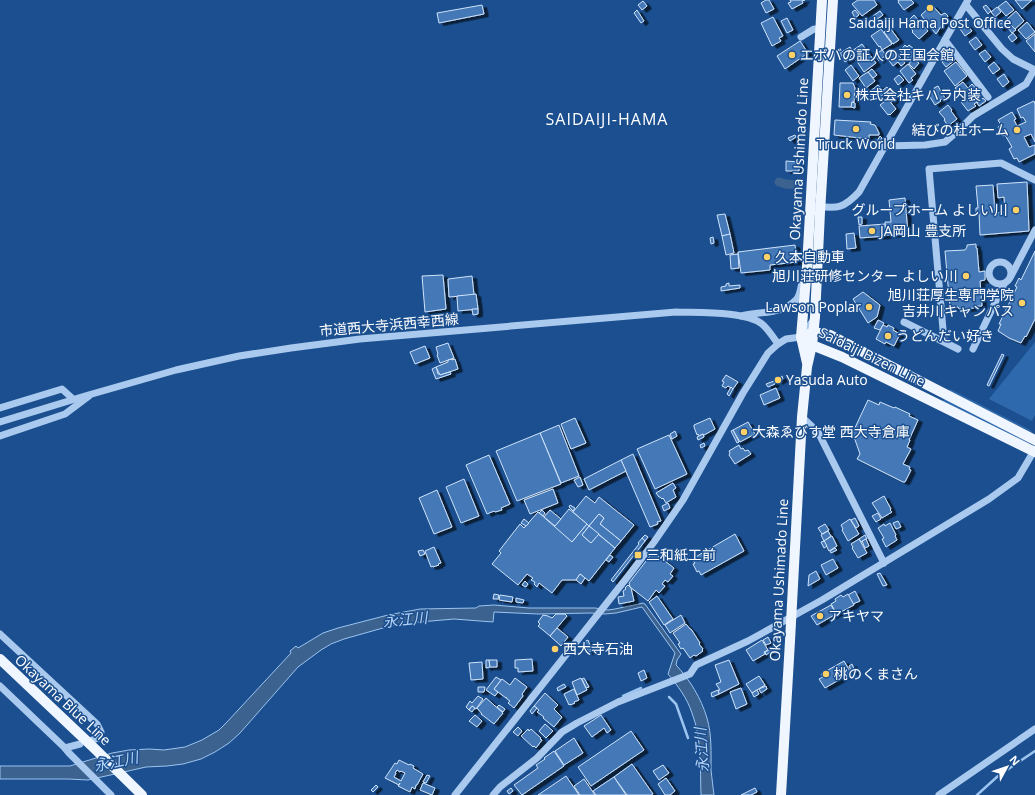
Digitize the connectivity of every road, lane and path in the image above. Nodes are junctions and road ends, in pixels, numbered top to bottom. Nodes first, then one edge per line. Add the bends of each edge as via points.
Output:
1 (822, 0) edge
2 (832, 0) edge
3 (967, 2) edge
4 (820, 30) junction
5 (801, 37) dead end
6 (945, 40) junction
7 (1034, 70) edge
8 (988, 97) dead end
9 (884, 146) junction
10 (1035, 180) edge
11 (815, 206) junction
12 (1035, 230) edge
13 (807, 267) junction
14 (1011, 276) junction
15 (1004, 284) junction
16 (741, 316) junction
17 (815, 317) junction
18 (904, 322) dead end
19 (814, 332) junction
20 (801, 336) junction
21 (944, 341) junction
22 (778, 344) junction
23 (812, 345) junction
24 (958, 349) dead end
25 (973, 349) dead end
26 (808, 367) junction
27 (92, 394) junction
28 (73, 399) junction
29 (0, 408) edge
30 (802, 417) junction
31 (0, 422) edge
32 (0, 436) edge
33 (1035, 440) edge
34 (1035, 451) edge
35 (884, 563) junction
36 (792, 616) junction
37 (0, 634) edge
38 (0, 659) edge
39 (0, 686) edge
40 (1035, 729) edge
41 (80, 744) dead end
42 (93, 744) junction
43 (67, 751) junction
44 (111, 795) edge
45 (142, 795) edge
46 (455, 795) edge
47 (493, 795) edge
48 (781, 795) edge
49 (939, 795) edge

1 - 4 main road, Okayama Ushimado Line
2 - 11 main road, Okayama Ushimado Line
3 - 6 street
3 - 7 street via 1002,49 1013,59
4 - 5 street via 814,29
4 - 11 main road, Okayama Ushimado Line
6 - 8 street
6 - 9 street
7 - 9 street via 1026,84 973,116 944,142
9 - 11 street via 859,192 849,202 830,208
10 - 21 street via 1001,163 929,169
11 - 13 main road, Okayama Ushimado Line
11 - 17 main road, Okayama Ushimado Line
12 - 14 street
13 - 16 street via 797,299 786,308
13 - 20 main road, Okayama Ushimado Line
14 - 15 street
14 - 15 street via 1010,269 1005,264 998,263 992,266 989,273 991,280 997,284
15 - 25 street
16 - 22 street, 市道西大寺浜西幸西線 via 762,324
16 - 27 street, 市道西大寺浜西幸西線 via 676,312 333,342 251,354 193,366
17 - 19 main road, Okayama Ushimado Line
17 - 20 street
18 - 21 street
19 - 20 main road, Saidaiji Bizen Line
19 - 23 main road, Okayama Ushimado Line
19 - 33 main road, Saidaiji Bizen Line via 830,335
20 - 22 street via 786,339
20 - 23 main road, Saidaiji Bizen Line
20 - 26 main road, Okayama Ushimado Line
21 - 24 street
22 - 46 street via 768,353 683,500 645,555
23 - 26 main road, Okayama Ushimado Line
23 - 34 main road, Saidaiji Bizen Line via 842,357
26 - 30 main road, Okayama Ushimado Line
27 - 28 street, 市道西大寺浜西幸西線
27 - 32 street via 65,414
28 - 29 street via 62,389
28 - 31 street, 市道西大寺浜西幸西線
30 - 35 street via 818,432
30 - 36 main road, Okayama Ushimado Line
34 - 35 street via 1018,478 989,499
35 - 36 street
36 - 47 street via 748,641 696,665 690,674 618,702 577,723 562,732 537,758
36 - 48 main road, Okayama Ushimado Line
37 - 42 street via 97,724 101,732
38 - 42 main road, Okayama Blue Line
39 - 43 street
40 - 49 street
41 - 43 street
42 - 45 main road, Okayama Blue Line
43 - 44 street

